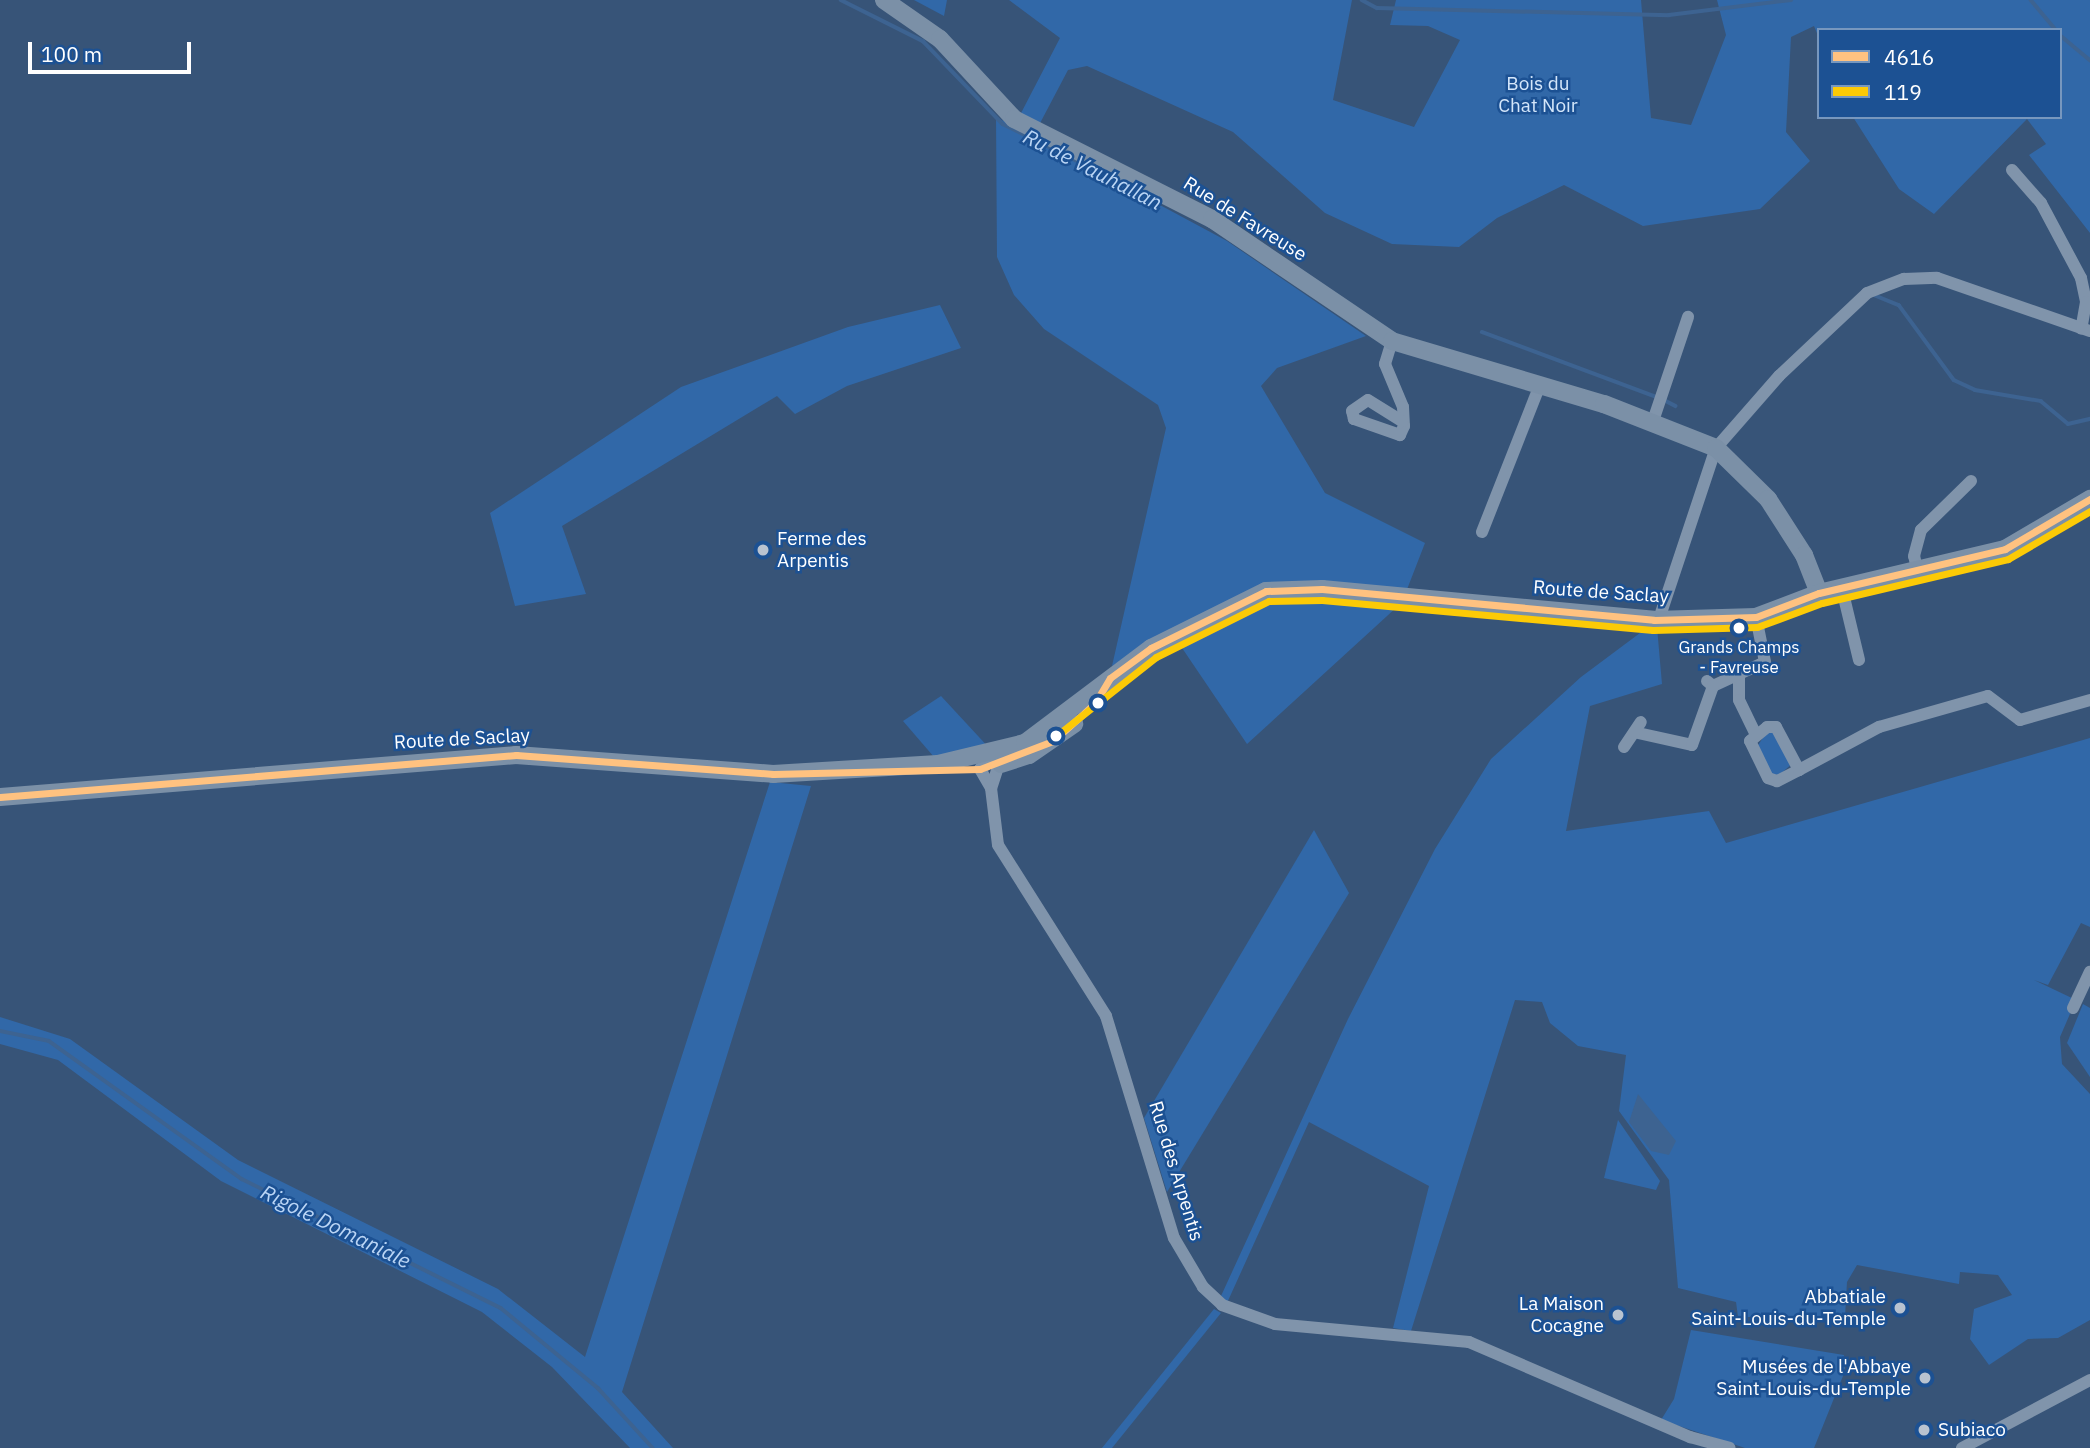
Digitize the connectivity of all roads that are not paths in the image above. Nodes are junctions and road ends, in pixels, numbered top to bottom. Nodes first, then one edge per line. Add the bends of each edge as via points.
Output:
1 (884, 0) edge
2 (2012, 170) dead end
3 (1688, 317) dead end
4 (2086, 330) edge
5 (1392, 341) junction
6 (1540, 385) junction
7 (1402, 421) dead end
8 (1653, 421) junction
9 (1716, 448) junction
10 (1971, 481) dead end
11 (2090, 499) edge
12 (1482, 532) dead end
13 (1918, 573) junction
14 (1842, 589) junction
15 (1819, 593) junction
16 (1756, 617) junction
17 (1659, 620) junction
18 (1859, 660) dead end
19 (1739, 675) junction
20 (1110, 678) junction
21 (2090, 700) edge
22 (1755, 733) junction
23 (1024, 743) junction
24 (1624, 747) dead end
25 (999, 764) junction
26 (927, 766) junction
27 (980, 769) junction
28 (1799, 770) junction
29 (991, 788) junction
30 (0, 797) edge
31 (2090, 972) edge
32 (2073, 1008) dead end
33 (2090, 1380) edge
34 (1730, 1448) edge
35 (1962, 1448) edge

1 - 5 main road, Rue de Favreuse via 940,39 1014,119 1212,219
2 - 4 street via 2041,204 2081,278
3 - 8 street
4 - 9 street via 1954,282 1890,282 1847,308
5 - 6 main road, Rue de Favreuse
5 - 7 street via 1384,364
6 - 8 main road, Rue de Favreuse
6 - 12 street
8 - 9 main road, Rue de Favreuse
9 - 15 main road, Rue de Favreuse via 1769,499 1804,555
9 - 17 street
10 - 13 street via 1922,530 1914,556
11 - 13 main road, Route de Saclay via 2005,549
13 - 14 main road, Route de Saclay
14 - 15 main road, Route de Saclay
14 - 18 street
15 - 16 main road, Route de Saclay
16 - 17 main road, Route de Saclay
16 - 19 street via 1765,662
17 - 20 main road, Route de Saclay via 1286,588 1223,607
19 - 22 street via 1739,700
19 - 24 street via 1710,683 1692,745 1640,728
20 - 23 main road, Route de Saclay
20 - 25 main road, Route de Saclay via 1095,703 1053,741
21 - 28 street via 2020,720 1988,696 1879,727
22 - 28 street via 1776,727
22 - 28 street via 1750,741 1769,778 1777,780
23 - 26 main road, Route de Saclay
23 - 27 street, Route de Saclay
25 - 27 main road, Route de Saclay
25 - 29 street, Rue des Arpentis
26 - 27 main road, Route de Saclay
26 - 30 main road, Route de Saclay via 773,774 504,755
27 - 29 street, Rue des Arpentis
29 - 34 street, Rue des Arpentis via 998,845 1105,1016 1174,1238 1203,1287 1222,1305 1275,1324 1469,1342 1690,1437
31 - 32 street
33 - 35 street

